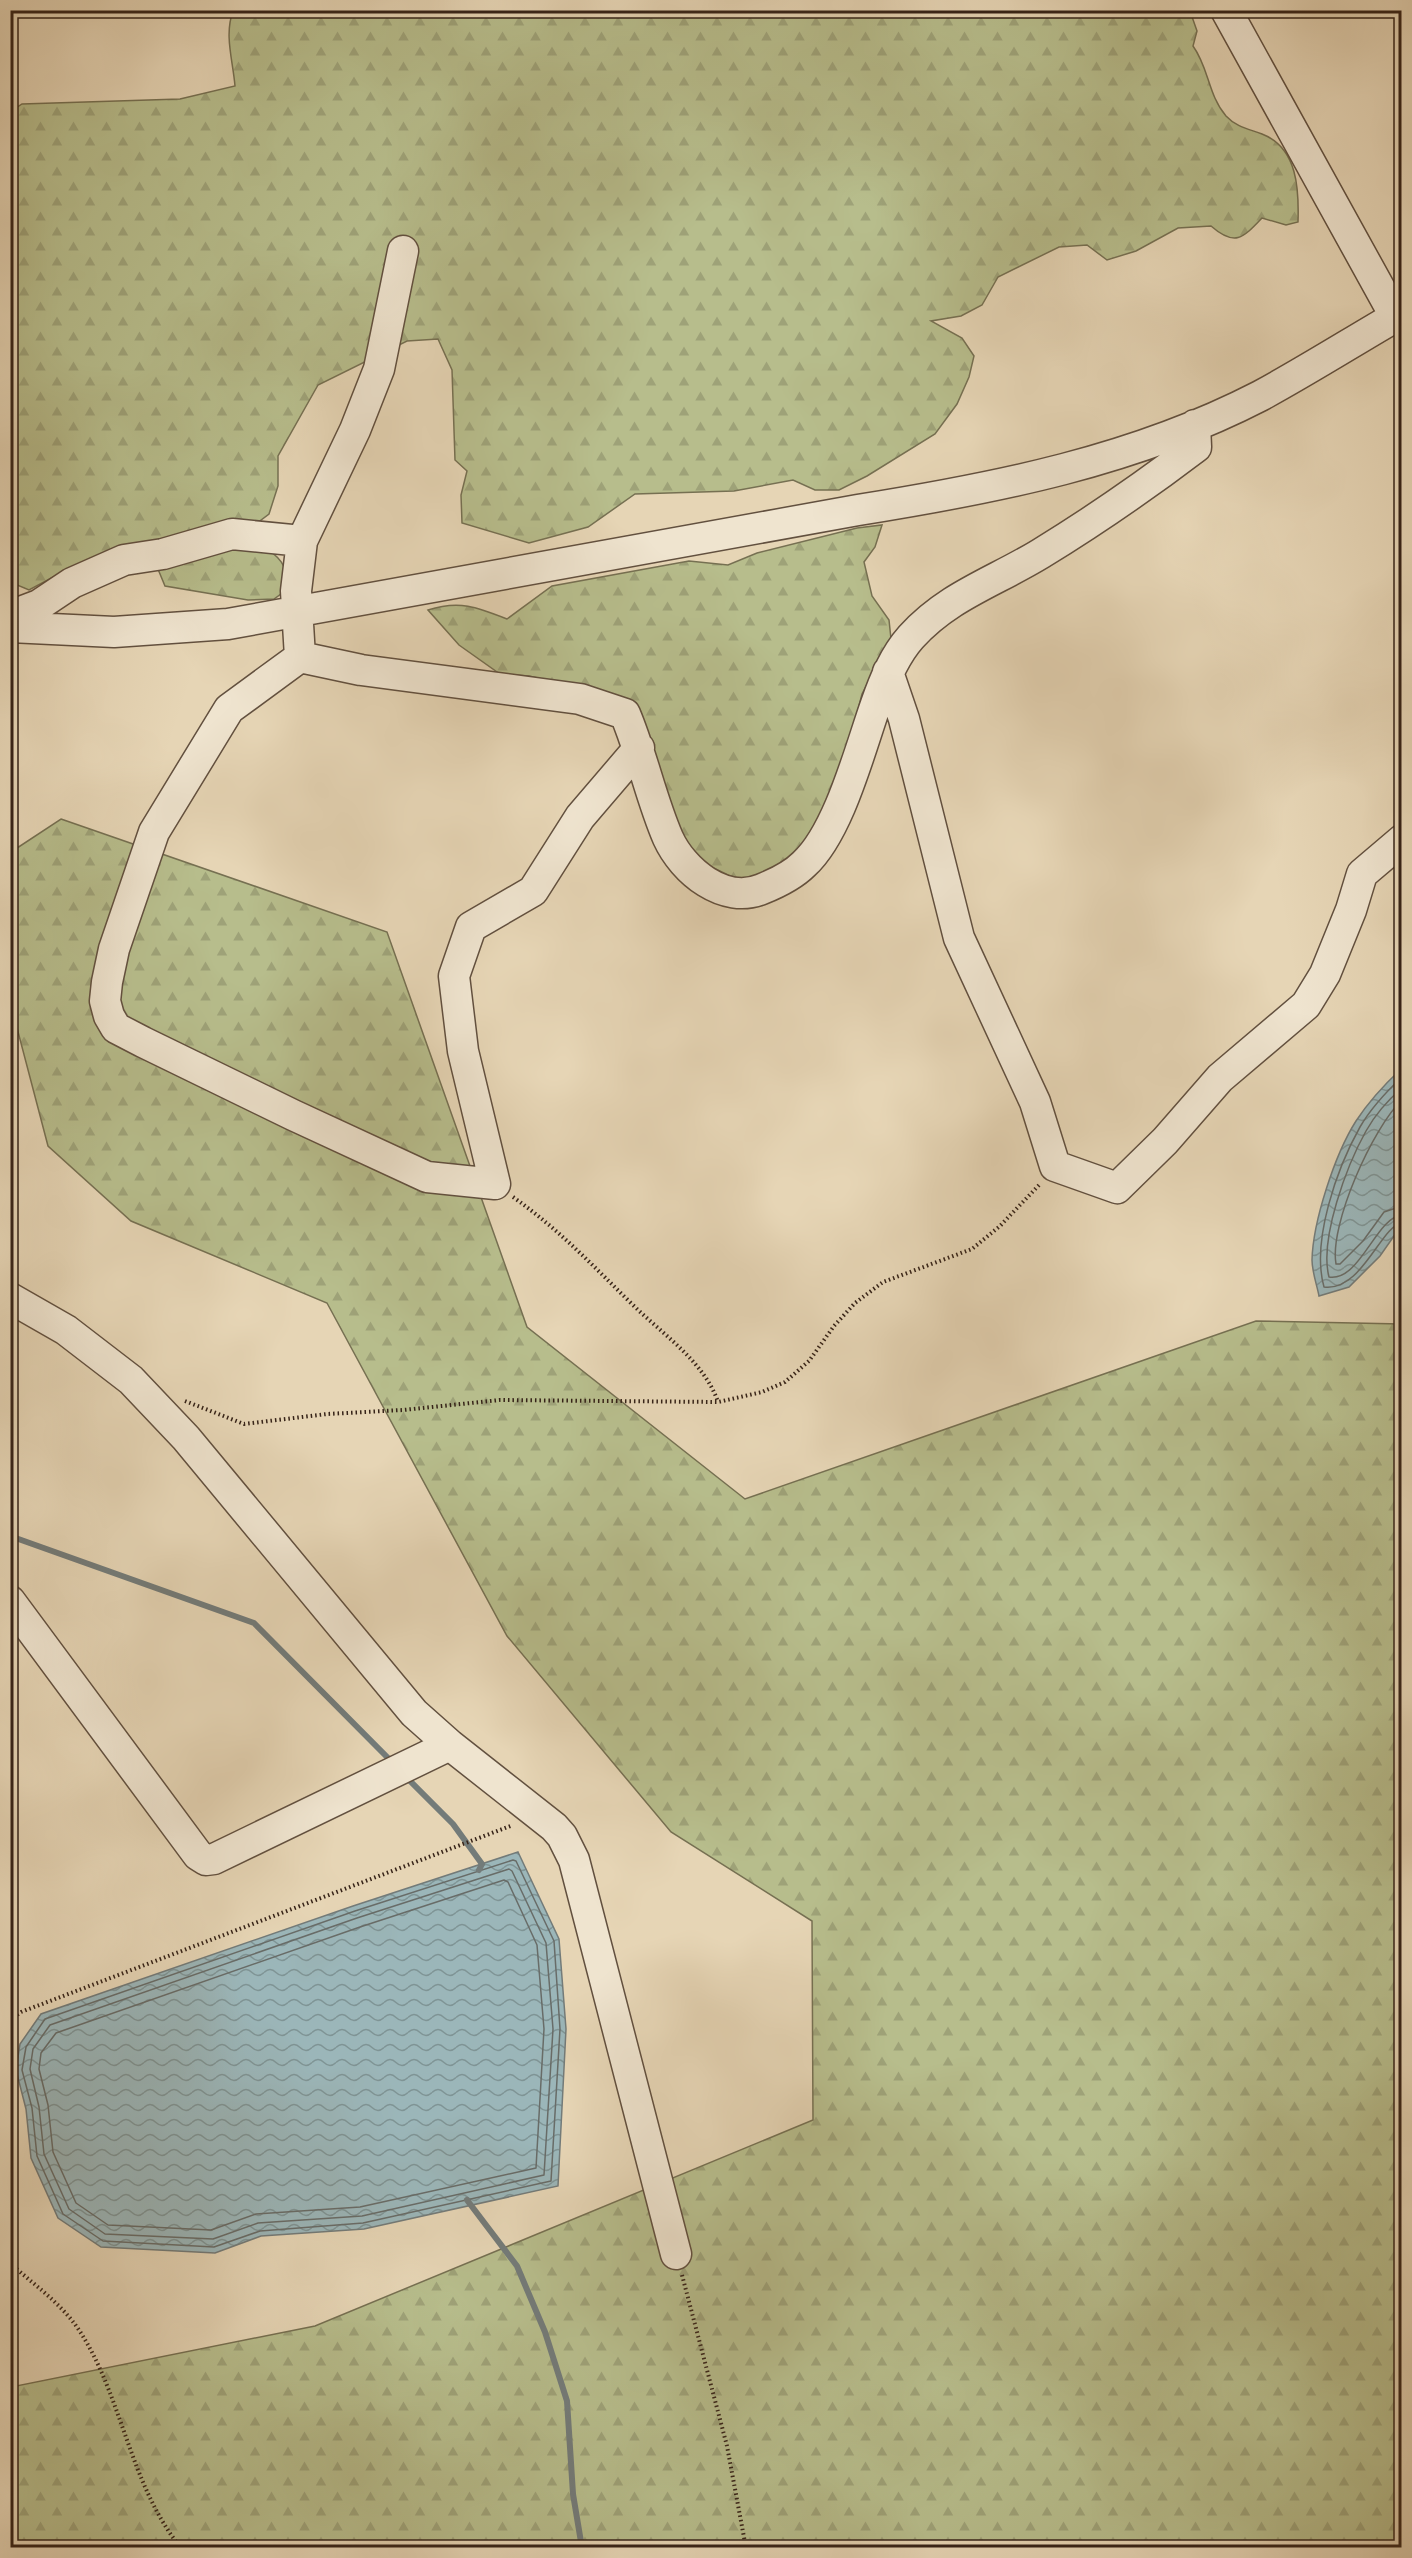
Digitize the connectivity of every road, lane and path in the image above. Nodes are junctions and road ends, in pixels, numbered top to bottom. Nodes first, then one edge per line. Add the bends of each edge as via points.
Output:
1 (1232, 12) edge
2 (403, 251) dead end
3 (1398, 315) edge
4 (1195, 425) junction
5 (302, 541) junction
6 (297, 614) junction
7 (10, 616) edge
8 (10, 627) edge
9 (300, 657) junction
10 (888, 672) junction
11 (639, 748) junction
12 (1401, 840) edge
13 (1055, 1166) junction
14 (495, 1184) junction
15 (10, 1298) edge
16 (183, 1400) dead end
17 (718, 1402) junction
18 (10, 1601) edge
19 (450, 1745) junction
20 (540, 1815) junction
21 (10, 2020) edge
22 (676, 2254) joint
23 (10, 2263) edge
24 (181, 2547) edge
25 (746, 2547) edge

1 - 3 street
2 - 5 street via 379,369 351,440
3 - 4 street via 1260,396
4 - 6 street via 1039,477
4 - 10 street via 1196,447 1129,498 1038,555 957,597 910,637
5 - 6 street
5 - 7 street via 232,534 163,554 124,560
6 - 8 street via 228,624 114,632
6 - 9 street
9 - 11 street via 361,670 580,699 625,714
9 - 14 street via 229,709 154,832 114,949 106,982 109,1016 116,1028 143,1042 427,1177
10 - 11 street via 824,838 805,864 782,881 751,894 719,890 692,872 669,839
10 - 13 street via 904,719 959,938 1035,1102
11 - 14 street via 580,817 533,891 471,927 454,976 463,1051
12 - 13 street via 1362,874 1325,974 1306,1005 1220,1078 1165,1142 1117,1188
13 - 17 path via 1000,1226 972,1249 891,1279 855,1303 809,1361 785,1382 762,1392
14 - 17 path via 551,1224 585,1255 704,1373
15 - 19 street via 66,1330 131,1380 186,1438 414,1713
16 - 17 path via 244,1424 500,1400
18 - 19 street via 198,1855 206,1860
19 - 20 street
20 - 21 path via 21,2012
20 - 22 street via 562,1836 573,1860
22 - 25 path via 727,2446
23 - 24 path via 46,2292 79,2330 97,2363 133,2462

